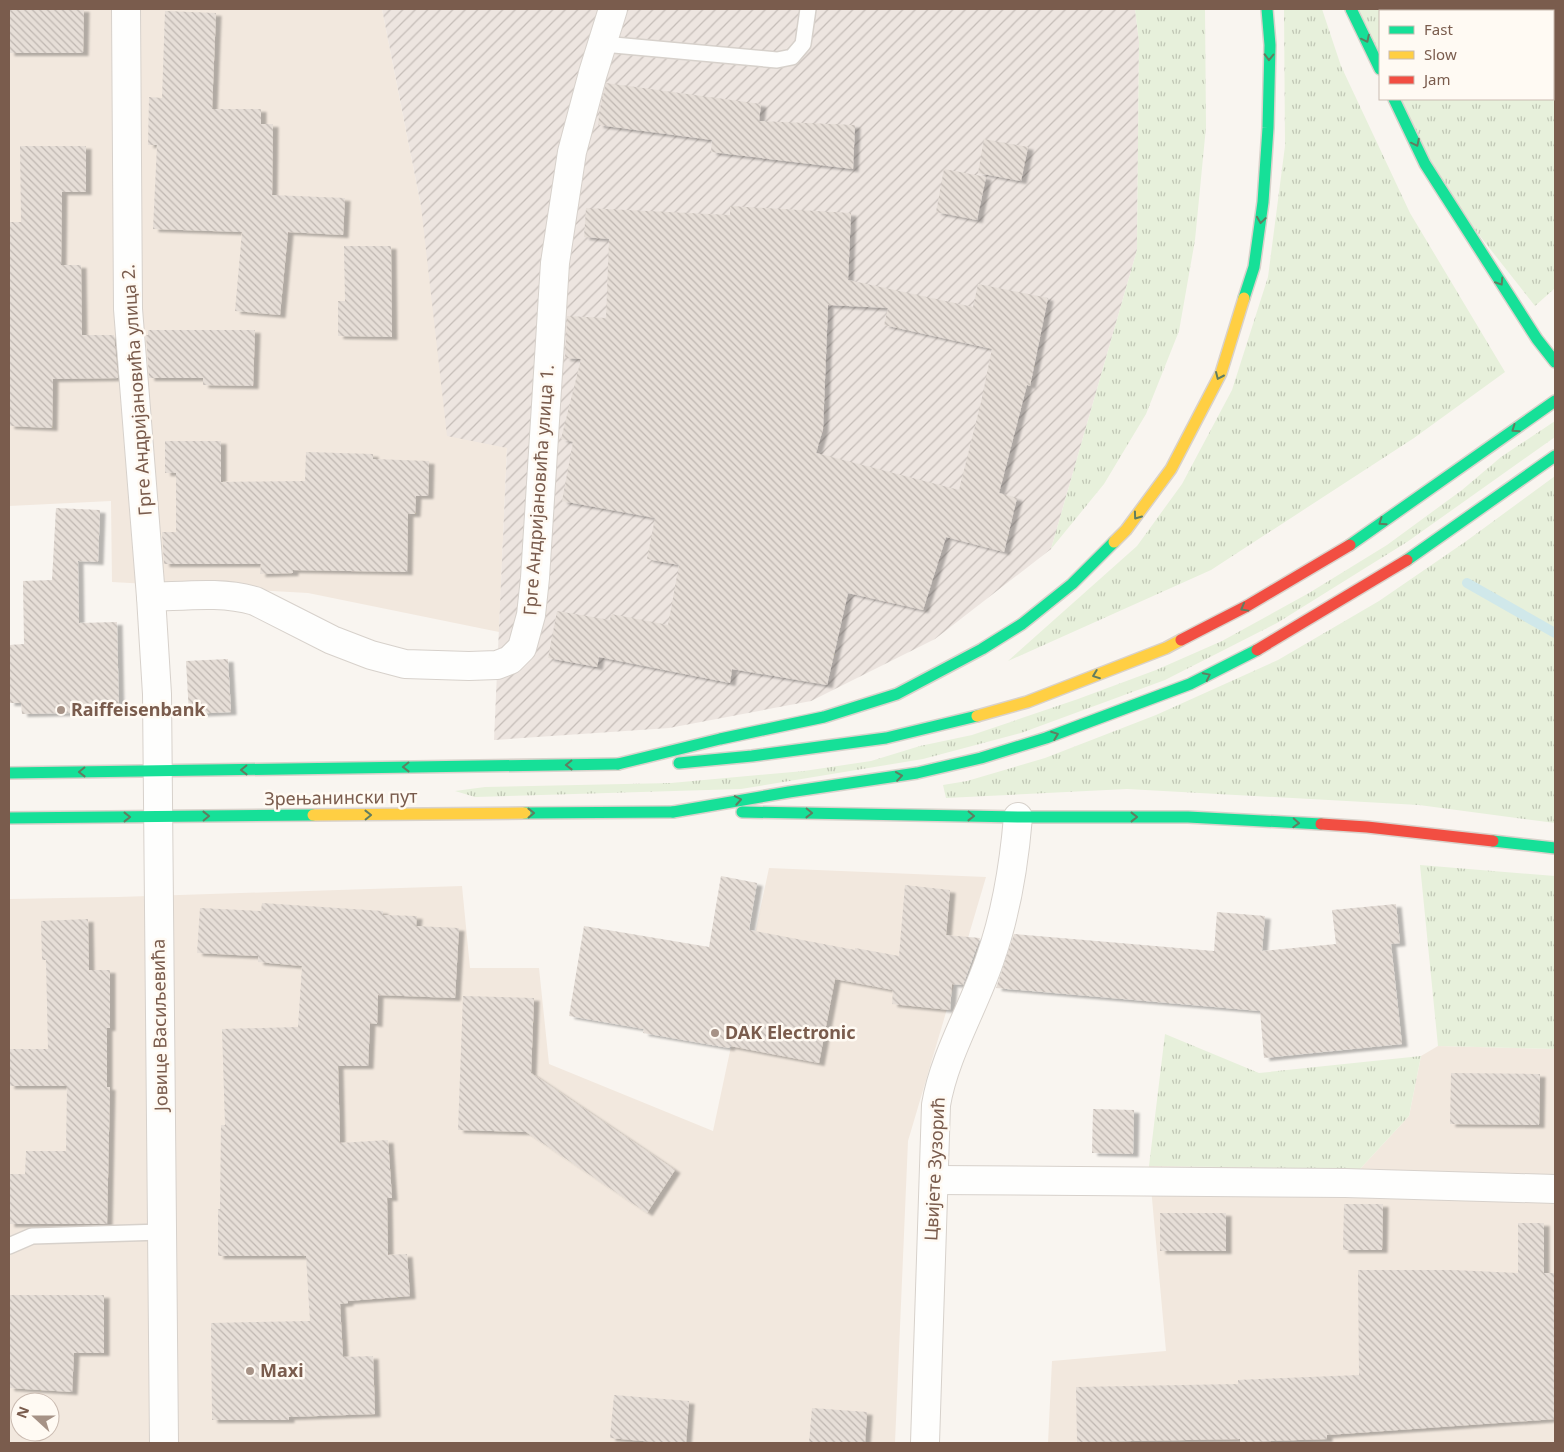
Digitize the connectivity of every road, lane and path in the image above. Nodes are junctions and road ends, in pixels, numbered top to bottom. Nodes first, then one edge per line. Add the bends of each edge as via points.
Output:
1 (126, 9) edge
2 (612, 9) edge
3 (808, 9) edge
4 (1266, 9) edge
5 (1351, 9) edge
6 (603, 44) junction
7 (1379, 67) edge
8 (1394, 100) edge
9 (1555, 362) edge
10 (1555, 401) edge
11 (1555, 456) edge
12 (152, 598) junction
13 (618, 764) junction
14 (157, 771) junction
15 (9, 774) edge
16 (673, 812) junction
17 (157, 817) junction
18 (1018, 817) junction
19 (9, 818) edge
20 (1555, 848) edge
21 (934, 1180) junction
22 (1555, 1189) edge
23 (162, 1232) junction
24 (9, 1246) edge
25 (172, 1443) edge
26 (925, 1443) edge

1 - 12 street, Грге Андријановића улица 2. via 128,309
2 - 6 street, Грге Андријановића улица 1.
3 - 6 lane via 802,44 792,57 776,60
4 -> 13 main road via 1270,45 1268,128 1254,267 1221,373 1171,469 1126,530 1072,584 1022,624 897,694 824,717
5 -> 7 main road
6 - 12 street, Грге Андријановића улица 1. via 572,152 555,263 535,578 531,615 522,648 510,660 497,665 405,664 332,640 242,597
8 -> 9 main road via 1426,164 1537,339
10 -> 13 main road via 1337,554 1247,606 1166,648 1036,699 886,738 697,762
16 -> 11 main road via 917,773 981,758 1046,738 1190,684 1242,659 1394,569
12 - 14 street, Грге Андријановића улица 2.
13 -> 14 main road, Зрењанински пут
14 -> 15 main road, Зрењанински пут
14 - 17 street, Јовице Васиљевића
17 -> 16 main road, Зрењанински пут
16 -> 18 main road
19 -> 17 main road, Зрењанински пут
17 - 23 street, Јовице Васиљевића
18 -> 20 main road via 1188,817 1324,824
18 - 21 street, Цвијете Зузорић via 1002,922 938,1090
21 - 22 street via 1345,1183
21 - 26 street, Цвијете Зузорић
23 - 24 lane via 32,1236
23 - 25 street, Јовице Васиљевића

